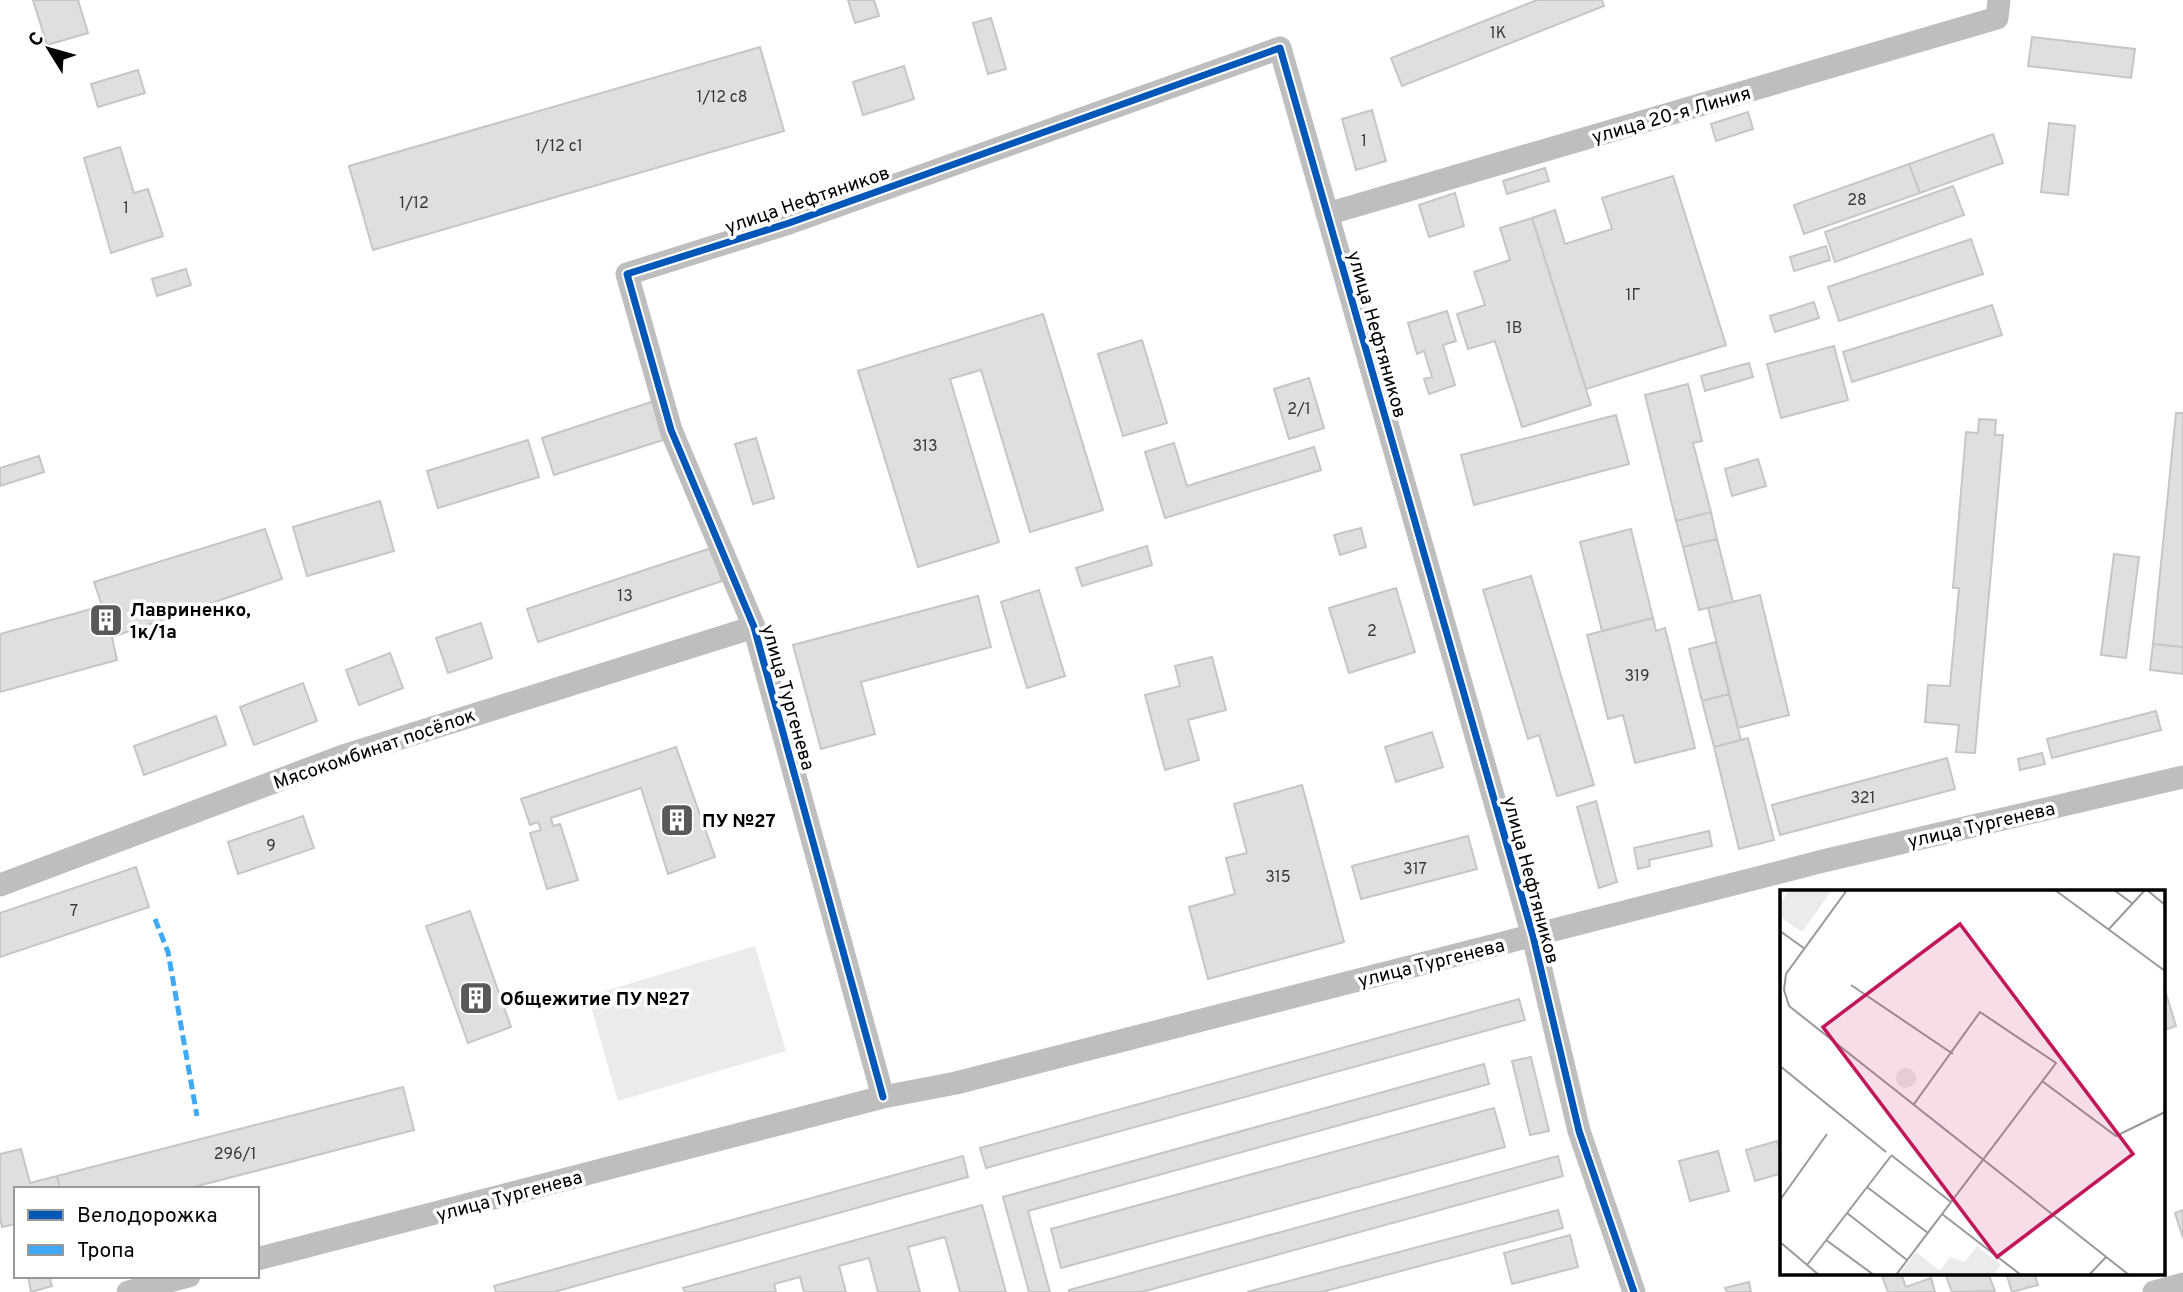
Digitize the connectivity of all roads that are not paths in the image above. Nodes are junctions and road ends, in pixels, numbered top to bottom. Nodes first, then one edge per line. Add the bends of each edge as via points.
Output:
1 (1999, 0) edge
2 (1327, 214) junction
3 (627, 274) joint
4 (754, 627) junction
5 (2183, 777) edge
6 (0, 885) edge
7 (1533, 936) junction
8 (883, 1097) junction
9 (259, 1258) edge
10 (181, 1278) edge
11 (2183, 1284) edge
12 (128, 1292) edge
13 (1634, 1292) edge
14 (2154, 1292) edge

1 - 2 street, улица 20-я Линия via 1997,18
2 - 3 street, улица Нефтяников via 1280,48 789,223
2 - 7 street, улица Нефтяников
3 - 4 street, улица Тургенева via 671,430
4 - 6 street, Мясокомбинат посёлок via 343,756
4 - 8 street, улица Тургенева
5 - 7 street, улица Тургенева via 1823,861
7 - 8 street, улица Тургенева via 956,1083
7 - 13 street, улица Нефтяников via 1579,1131
8 - 9 street, улица Тургенева
10 - 12 street
11 - 14 street

